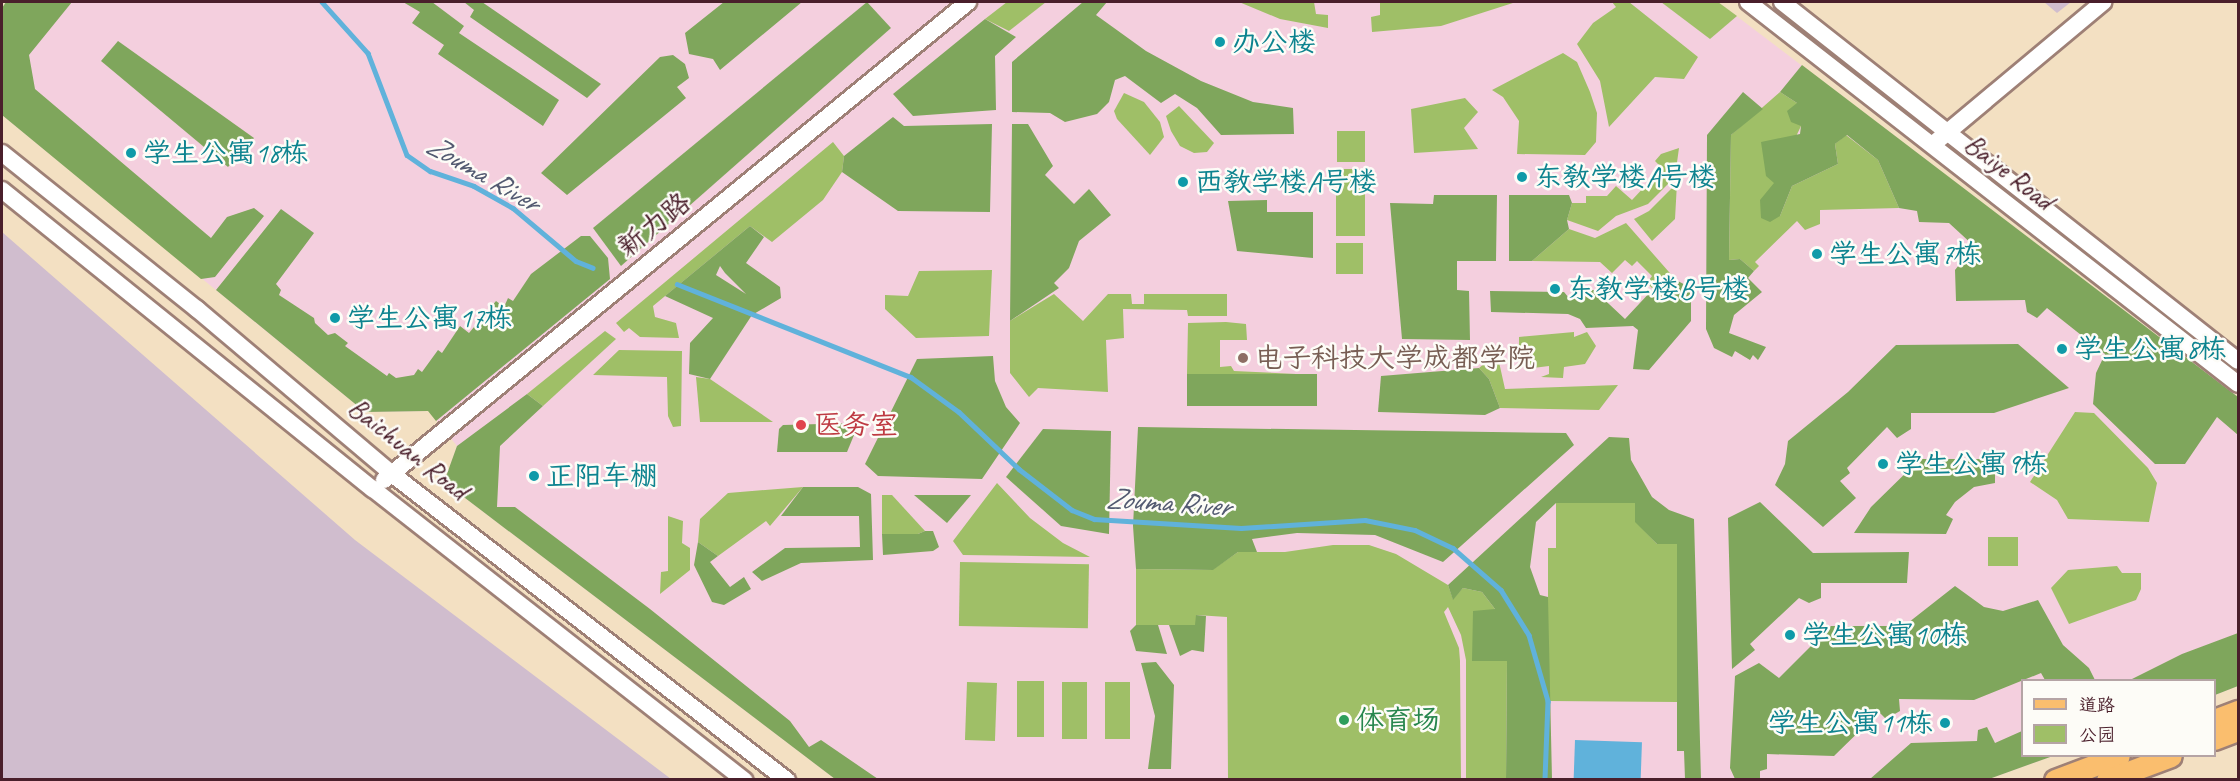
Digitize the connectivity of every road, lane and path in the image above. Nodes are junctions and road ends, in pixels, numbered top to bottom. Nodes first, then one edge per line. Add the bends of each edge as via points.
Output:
1 (968, 2) edge
2 (1748, 2) edge
3 (1782, 2) edge
4 (2103, 2) edge
5 (1944, 132) junction
6 (1933, 147) junction
7 (2, 153) edge
8 (2, 190) edge
9 (2238, 361) edge
10 (2238, 384) edge
11 (392, 474) junction
12 (373, 489) junction
13 (2238, 711) edge
14 (2216, 719) edge
15 (2238, 730) edge
16 (2216, 738) edge
17 (2116, 757) edge
18 (2168, 757) edge
19 (744, 780) edge
20 (787, 780) edge
21 (2055, 780) edge
22 (2107, 780) edge

1 - 11 street, 新力路
2 - 6 street, Baiye Road
3 - 5 street, Baiye Road
4 - 5 street
5 - 6 street
5 - 9 street, Baiye Road
6 - 10 street, Baiye Road
7 - 11 street, Baichuan Road via 197,309
8 - 12 street, Baichuan Road
11 - 12 street, 新力路
11 - 20 street, Baichuan Road
12 - 19 street, Baichuan Road
13 - 14 main road
15 - 16 main road
17 - 21 main road
18 - 22 main road

